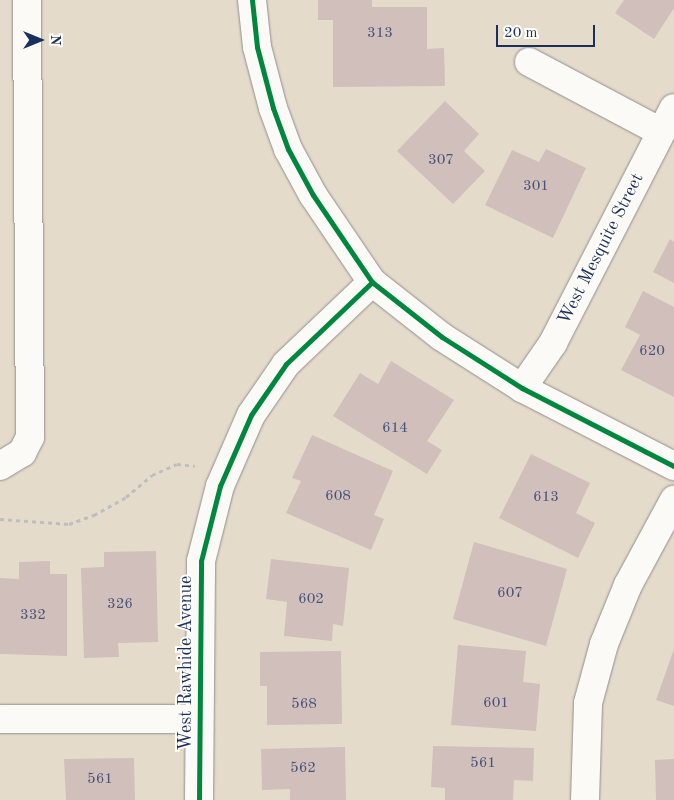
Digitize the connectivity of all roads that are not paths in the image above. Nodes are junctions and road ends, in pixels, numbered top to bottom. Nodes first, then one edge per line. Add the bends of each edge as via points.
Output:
1 (27, 0) edge
2 (252, 0) edge
3 (529, 62) dead end
4 (674, 108) edge
5 (661, 132) junction
6 (372, 282) junction
7 (522, 388) junction
8 (0, 466) edge
9 (674, 466) edge
10 (674, 500) edge
11 (199, 719) junction
12 (0, 720) edge
13 (199, 800) edge
14 (585, 800) edge

1 - 8 street via 30,437 22,453
2 - 6 street via 257,47 288,149 313,195
3 - 5 street
4 - 5 street, West Mesquite Street
5 - 7 street, West Mesquite Street via 553,343
6 - 7 street via 442,337
6 - 11 street, West Rawhide Avenue via 286,364 251,415 224,476 201,561
7 - 9 street
10 - 14 street via 628,585 604,644 588,703
11 - 12 street
11 - 13 street, West Rawhide Avenue

